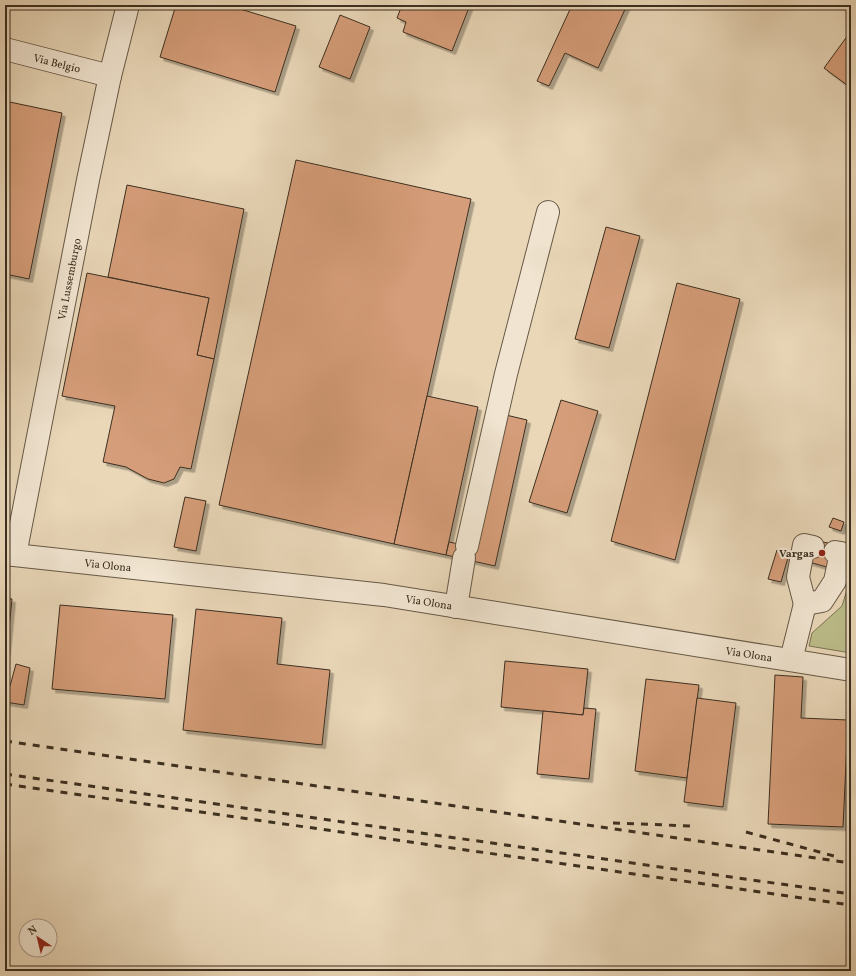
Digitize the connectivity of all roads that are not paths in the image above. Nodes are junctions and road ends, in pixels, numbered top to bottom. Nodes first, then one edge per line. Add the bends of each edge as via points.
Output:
1 (128, 5) edge
2 (5, 49) edge
3 (110, 76) junction
4 (548, 212) dead end
5 (813, 547) dead end
6 (835, 552) dead end
7 (10, 554) edge
8 (805, 604) junction
9 (456, 607) junction
10 (791, 660) junction
11 (851, 670) edge

1 - 3 street, Via Lussemburgo
2 - 3 street, Via Belgio
3 - 7 street, Via Lussemburgo
4 - 9 street via 506,374 465,552
5 - 8 street via 804,545 798,577
6 - 8 street via 841,554 835,581 822,601
7 - 9 street, Via Olona via 384,595
8 - 10 street
9 - 10 street, Via Olona
10 - 11 street, Via Olona

